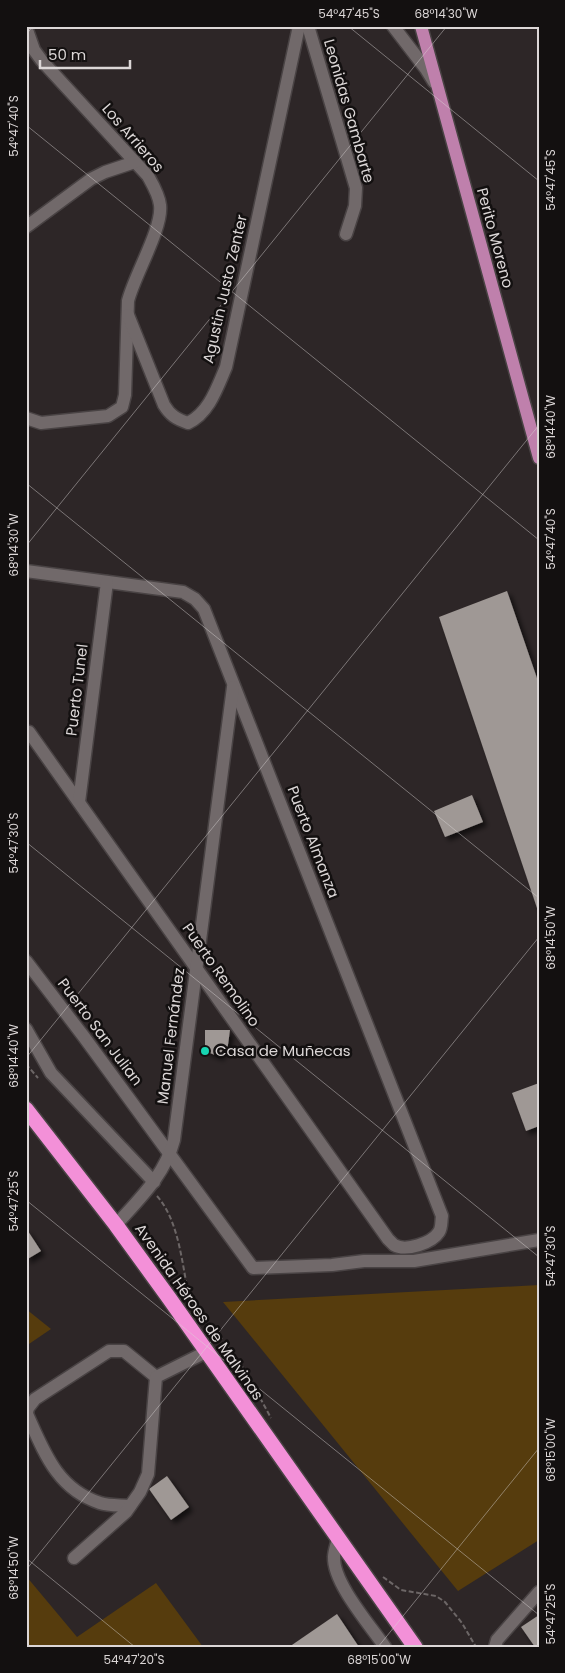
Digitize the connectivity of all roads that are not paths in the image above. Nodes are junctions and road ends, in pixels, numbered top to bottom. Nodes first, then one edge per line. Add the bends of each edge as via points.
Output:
1 (299, 26) edge
2 (308, 26) edge
3 (393, 26) edge
4 (421, 26) edge
5 (26, 27) edge
6 (438, 89) junction
7 (134, 162) junction
8 (26, 228) edge
9 (346, 234) dead end
10 (128, 315) junction
11 (26, 418) edge
12 (539, 458) edge
13 (26, 571) edge
14 (107, 582) junction
15 (233, 685) junction
16 (29, 732) dead end
17 (79, 802) junction
18 (26, 961) edge
19 (196, 968) junction
20 (26, 1029) edge
21 (26, 1109) edge
22 (170, 1154) junction
23 (151, 1185) junction
24 (116, 1225) junction
25 (539, 1240) edge
26 (412, 1246) junction
27 (414, 1261) junction
28 (206, 1352) junction
29 (156, 1377) junction
30 (27, 1415) edge
31 (130, 1506) junction
32 (338, 1538) junction
33 (74, 1558) dead end
34 (539, 1592) edge
35 (385, 1647) edge
36 (416, 1647) edge
37 (495, 1647) edge

1 - 10 street, Agustin Justo Zenter via 226,367 205,410 197,418 188,423 169,414
2 - 9 street, Leonidas Gambarte via 356,188 355,206
3 - 6 street
4 - 6 main road, Perito Moreno
5 - 7 street, Los Arrieros via 34,50
6 - 12 main road, Perito Moreno
7 - 8 street via 91,178
7 - 10 street, Los Arrieros via 148,176 157,192 160,213 132,286
10 - 11 street, Los Arrieros via 122,407 108,416 41,423
13 - 14 street, Puerto Almanza
14 - 15 street, Puerto Almanza via 184,592 195,598 204,609
14 - 17 street, Puerto Tunel
15 - 19 street, Manuel Fernández
15 - 26 street, Puerto Almanza via 442,1216 438,1234
16 - 17 street, Puerto Remolino
17 - 19 street, Puerto Remolino
18 - 22 street, Puerto San Julian
19 - 22 street, Manuel Fernández
19 - 26 street, Puerto Remolino via 388,1239 395,1245
20 - 23 street via 52,1073
21 - 24 highway, Avenida Héroes de Malvinas
22 - 23 street, Manuel Fernández
22 - 27 street, Puerto San Julian via 254,1268
23 - 24 street, Manuel Fernández
24 - 28 highway, Avenida Héroes de Malvinas
25 - 27 street
26 - 27 street
28 - 29 street
28 - 32 highway, Avenida Héroes de Malvinas
29 - 30 street via 124,1351 109,1351 35,1398
29 - 31 street via 148,1474
30 - 31 street via 60,1478 80,1494 101,1504
31 - 33 street
32 - 35 street via 334,1562 342,1586
32 - 36 highway, Avenida Héroes de Malvinas
34 - 37 street via 497,1640

